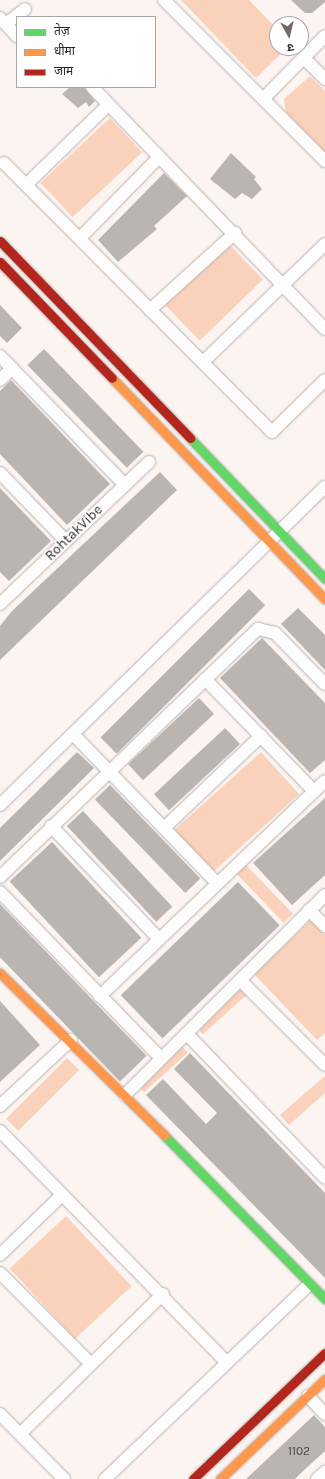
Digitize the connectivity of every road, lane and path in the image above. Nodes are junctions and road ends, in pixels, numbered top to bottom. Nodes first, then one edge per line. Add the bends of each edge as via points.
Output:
1 (164, 0) edge
2 (27, 9) edge
3 (3, 21) edge
4 (16, 35) edge
5 (325, 36) edge
6 (304, 58) junction
7 (325, 79) edge
8 (93, 88) edge
9 (263, 99) junction
10 (108, 105) junction
11 (159, 156) junction
12 (325, 161) edge
13 (4, 163) dead end
14 (26, 185) junction
15 (235, 233) junction
16 (81, 237) junction
17 (0, 241) edge
18 (325, 244) edge
19 (0, 262) edge
20 (283, 284) junction
21 (150, 310) junction
22 (325, 329) edge
23 (0, 356) edge
24 (203, 362) junction
25 (12, 368) junction
26 (0, 380) edge
27 (325, 380) edge
28 (149, 462) dead end
29 (0, 473) edge
30 (125, 485) junction
31 (325, 487) edge
32 (279, 531) junction
33 (66, 541) junction
34 (269, 542) junction
35 (325, 579) edge
36 (2, 598) edge
37 (325, 599) edge
38 (205, 679) junction
39 (325, 684) edge
40 (73, 734) junction
41 (261, 736) junction
42 (109, 771) junction
43 (325, 781) edge
44 (314, 791) junction
45 (0, 805) edge
46 (51, 826) junction
47 (164, 828) junction
48 (0, 877) edge
49 (217, 883) junction
50 (0, 892) edge
51 (325, 895) edge
52 (310, 910) junction
53 (325, 926) edge
54 (159, 939) junction
55 (0, 973) edge
56 (240, 980) junction
57 (100, 996) junction
58 (187, 1034) junction
59 (71, 1040) junction
60 (322, 1057) edge
61 (161, 1058) junction
62 (125, 1095) junction
63 (0, 1106) edge
64 (0, 1131) edge
65 (325, 1178) edge
66 (62, 1196) junction
67 (0, 1255) edge
68 (0, 1273) edge
69 (309, 1285) junction
70 (163, 1294) junction
71 (325, 1299) edge
72 (325, 1353) edge
73 (226, 1362) junction
74 (90, 1363) junction
75 (325, 1379) edge
76 (308, 1396) junction
77 (0, 1414) edge
78 (325, 1414) edge
79 (20, 1434) junction
80 (325, 1472) edge
81 (64, 1479) edge
82 (105, 1479) edge
83 (193, 1479) edge
84 (220, 1479) edge
85 (317, 1479) edge

1 - 9 street
2 - 3 street
3 - 4 street
5 - 6 street
6 - 7 street
6 - 9 street
8 - 10 street
9 - 12 street
10 - 11 street
10 - 14 street
11 - 15 street
11 - 16 street
13 - 14 street
14 - 16 street
15 - 20 street
15 - 21 street
16 - 21 street
17 - 32 main road
18 - 20 street
19 - 34 main road
20 - 22 street
20 - 24 street
21 - 24 street
23 - 25 street
24 - 27 street via 272,432
25 - 26 street
25 - 30 street
28 - 30 street, RohtakVibe
29 - 33 street
30 - 33 street, RohtakVibe
31 - 32 street
32 - 34 street
32 - 35 main road
33 - 36 street, RohtakVibe
34 - 37 main road
34 - 40 street
38 - 39 street via 246,638 265,628 275,633
38 - 41 street
38 - 42 street
40 - 42 street
40 - 45 street
41 - 44 street
41 - 47 street
42 - 46 street
42 - 47 street
43 - 44 street
44 - 49 street
46 - 48 street
46 - 54 street
47 - 49 street
49 - 54 street
50 - 57 street
51 - 52 street
52 - 53 street
52 - 56 street
54 - 57 street
55 - 59 main road
56 - 58 street
56 - 60 street
57 - 61 street
58 - 61 street
58 - 65 street
59 - 62 main road
59 - 63 street
61 - 62 street
62 - 69 main road
64 - 66 street
66 - 67 street
66 - 70 street
68 - 74 street
69 - 71 main road
69 - 73 street
70 - 73 street
70 - 74 street
72 - 83 main road
73 - 82 street
74 - 79 street
75 - 76 main road
76 - 78 street
76 - 84 main road
77 - 79 street
79 - 81 street
80 - 85 street

